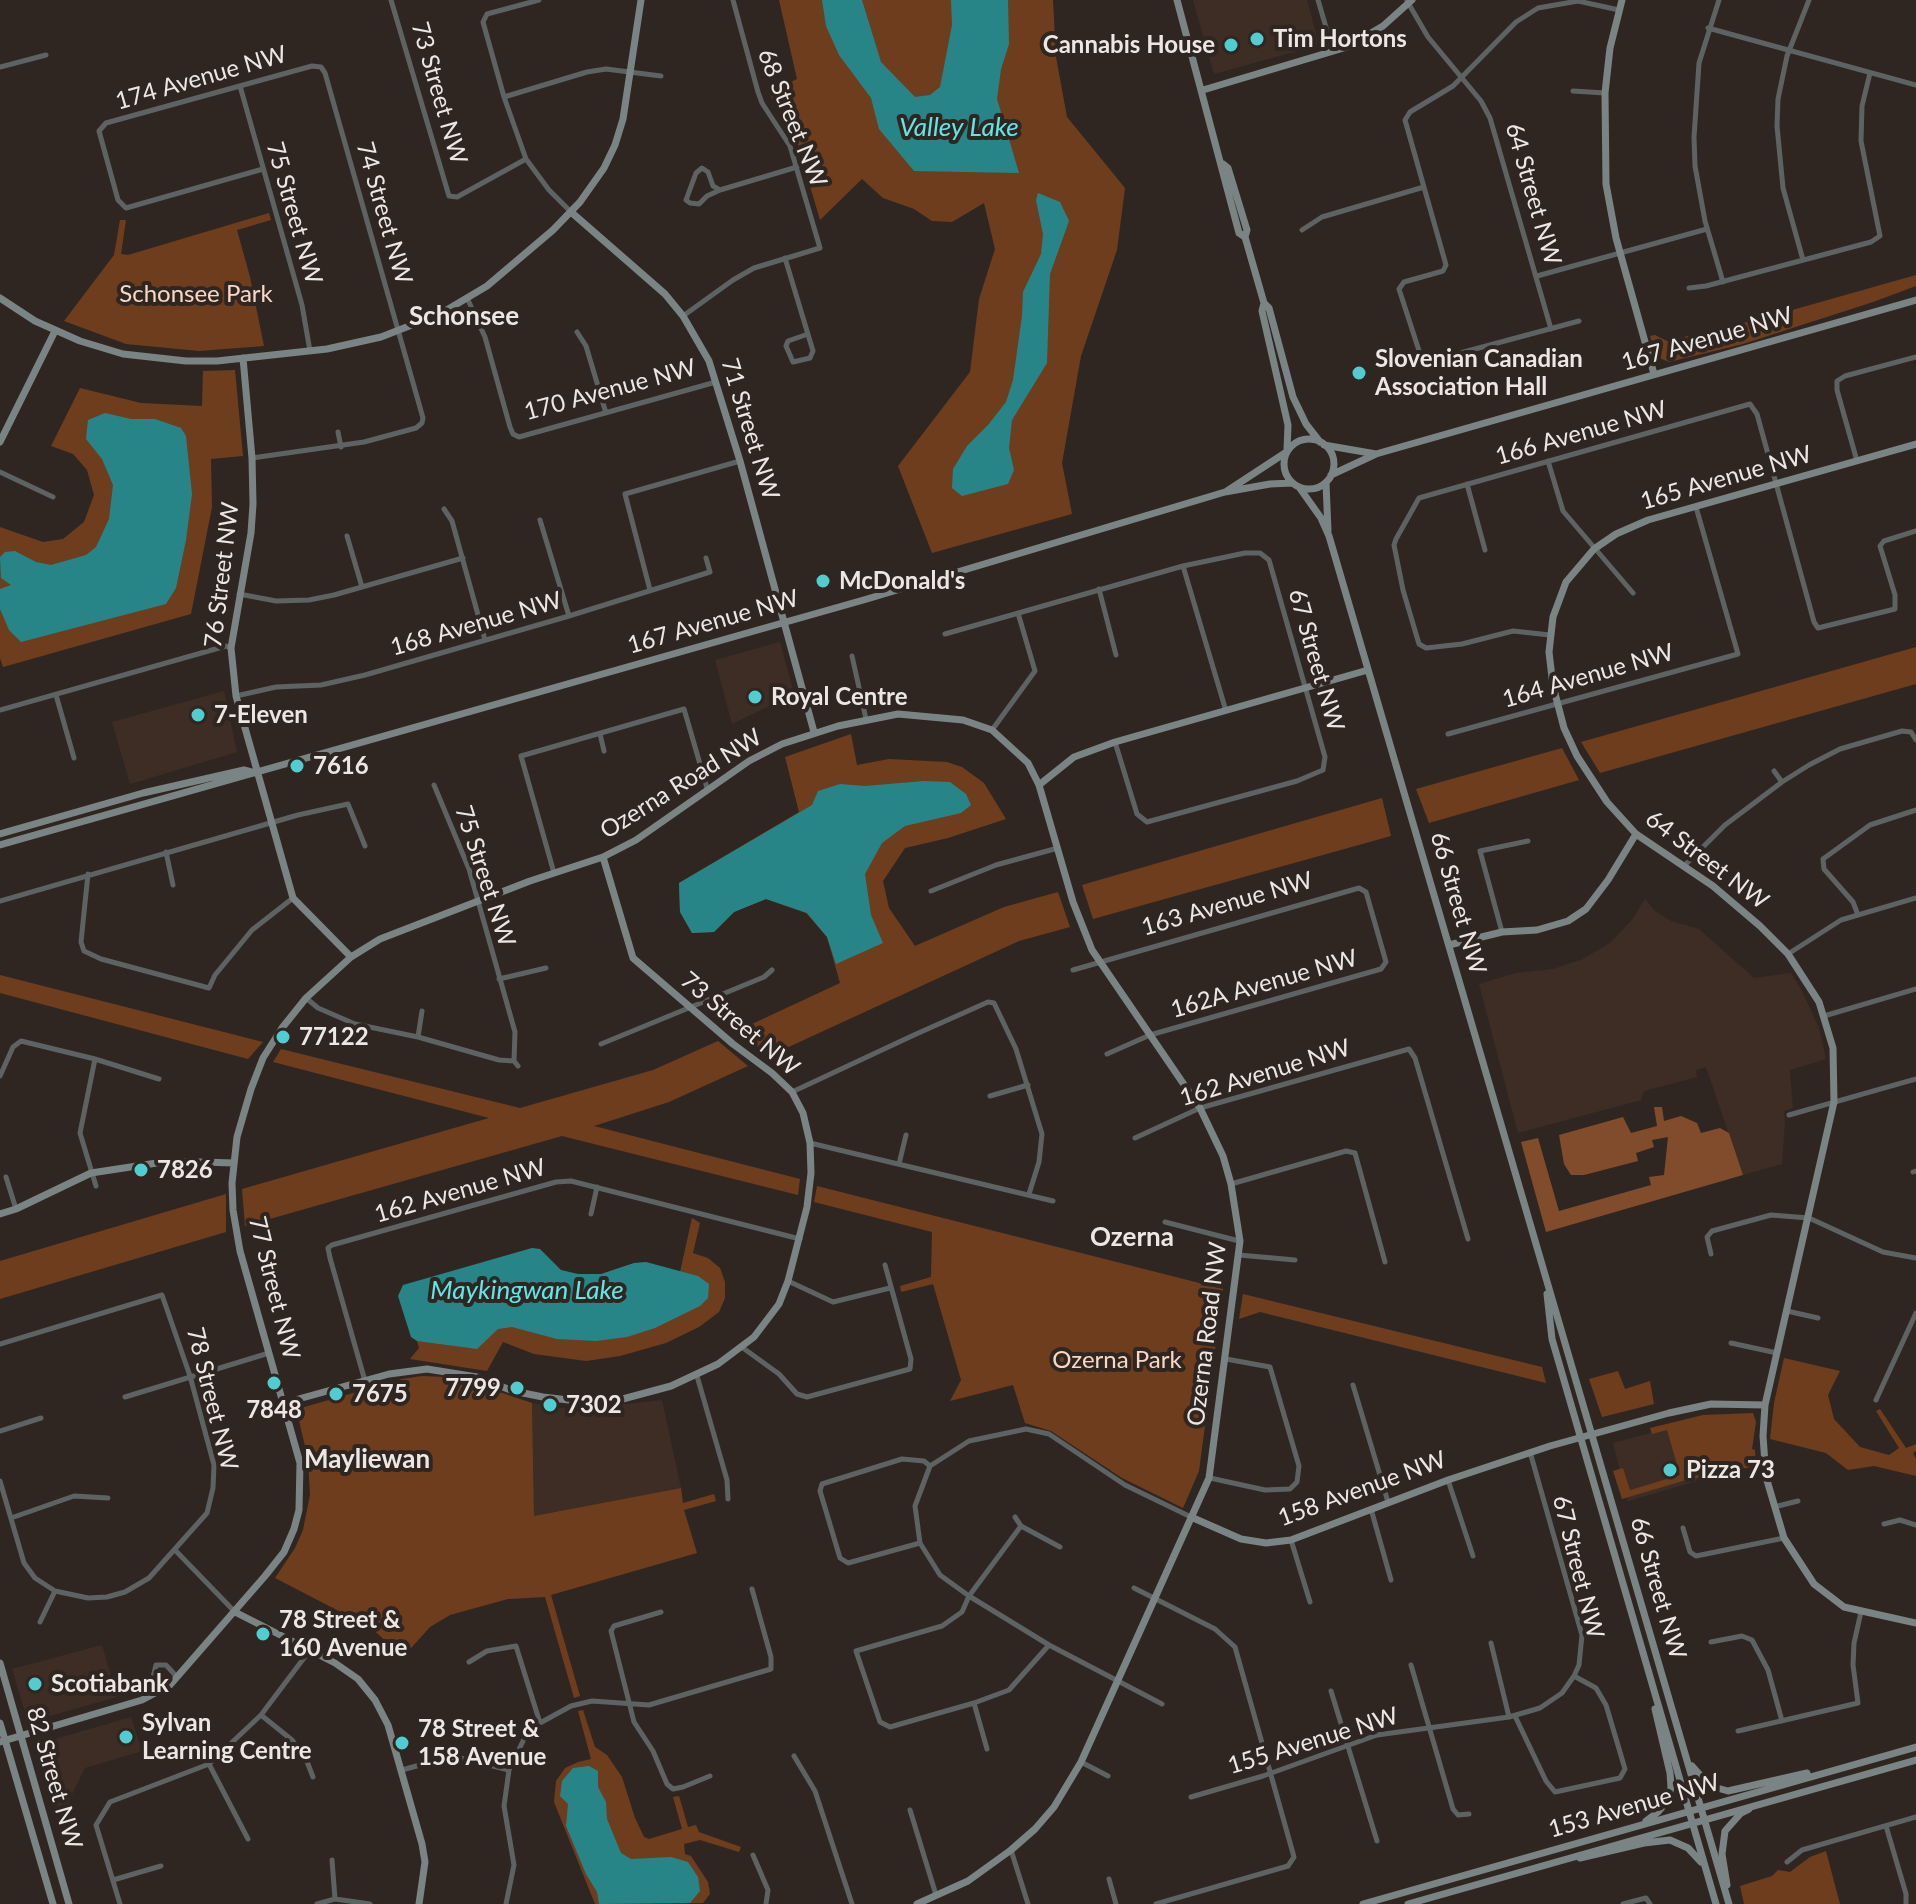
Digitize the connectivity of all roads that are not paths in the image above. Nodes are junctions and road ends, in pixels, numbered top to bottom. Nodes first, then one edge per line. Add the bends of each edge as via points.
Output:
1 (391, 0) edge
2 (539, 0) edge
3 (641, 0) edge
4 (733, 0) edge
5 (1177, 0) edge
6 (1318, 0) edge
7 (1622, 0) edge
8 (1719, 0) edge
9 (1809, 0) edge
10 (1409, 1) edge
11 (1619, 10) junction
12 (1708, 28) junction
13 (1788, 50) junction
14 (1333, 52) junction
15 (46, 55) dead end
16 (316, 65) joint
17 (0, 67) edge
18 (632, 71) junction
19 (1870, 73) junction
20 (661, 76) dead end
21 (1461, 78) junction
22 (1916, 85) edge
23 (240, 86) junction
24 (1203, 90) junction
25 (1573, 91) dead end
26 (1605, 93) junction
27 (504, 97) junction
28 (526, 159) junction
29 (797, 167) junction
30 (263, 169) junction
31 (1424, 187) junction
32 (720, 190) junction
33 (571, 212) junction
34 (1707, 229) junction
35 (1302, 230) dead end
36 (1620, 253) junction
37 (785, 258) junction
38 (1803, 260) junction
39 (1537, 276) junction
40 (1723, 282) junction
41 (1689, 288) dead end
42 (0, 298) edge
43 (1916, 298) edge
44 (468, 300) junction
45 (1264, 303) junction
46 (683, 316) junction
47 (1579, 321) dead end
48 (1551, 329) junction
49 (55, 331) junction
50 (399, 331) junction
51 (577, 332) dead end
52 (808, 334) junction
53 (310, 351) junction
54 (1916, 357) edge
55 (243, 358) junction
56 (1654, 374) junction
57 (717, 381) junction
58 (606, 413) junction
59 (338, 432) dead end
60 (0, 442) edge
61 (1322, 443) junction
62 (1916, 444) edge
63 (341, 447) junction
64 (1286, 452) junction
65 (1376, 454) junction
66 (252, 458) junction
67 (740, 461) junction
68 (1548, 461) junction
69 (1857, 461) junction
70 (0, 472) edge
71 (1331, 475) junction
72 (1326, 483) junction
73 (1777, 483) junction
74 (1467, 484) junction
75 (1295, 485) junction
76 (1225, 492) junction
77 (53, 497) dead end
78 (1696, 507) junction
79 (444, 509) dead end
80 (540, 520) dead end
81 (1916, 531) edge
82 (1328, 533) junction
83 (347, 536) dead end
84 (1594, 549) junction
85 (1485, 550) dead end
86 (463, 558) junction
87 (706, 558) dead end
88 (1183, 566) junction
89 (1566, 582) joint
90 (362, 587) junction
91 (1099, 589) junction
92 (650, 590) junction
93 (1633, 593) dead end
94 (239, 594) junction
95 (1018, 613) junction
96 (569, 616) junction
97 (784, 623) junction
98 (945, 634) dead end
99 (1550, 635) junction
100 (485, 640) junction
101 (231, 648) junction
102 (1116, 655) dead end
103 (852, 656) dead end
104 (1368, 670) junction
105 (1306, 689) junction
106 (56, 695) junction
107 (236, 696) junction
108 (1558, 705) junction
109 (0, 710) edge
110 (1226, 711) junction
111 (866, 719) junction
112 (992, 730) junction
113 (814, 732) junction
114 (600, 734) junction
115 (1448, 734) dead end
116 (1916, 740) edge
117 (1115, 742) junction
118 (604, 751) dead end
119 (74, 758) dead end
120 (1774, 771) dead end
121 (257, 773) junction
122 (1782, 782) junction
123 (434, 785) dead end
124 (1039, 785) junction
125 (707, 788) junction
126 (1916, 810) edge
127 (272, 824) junction
128 (0, 834) edge
129 (1636, 834) junction
130 (1528, 841) dead end
131 (0, 845) edge
132 (365, 846) dead end
133 (1059, 848) junction
134 (166, 852) junction
135 (603, 857) junction
136 (1685, 865) junction
137 (554, 873) junction
138 (88, 874) junction
139 (173, 885) dead end
140 (931, 891) dead end
141 (293, 898) junction
142 (1916, 898) edge
143 (0, 901) edge
144 (478, 901) junction
145 (1858, 915) junction
146 (1502, 932) junction
147 (1449, 945) junction
148 (1788, 954) junction
149 (351, 957) junction
150 (1097, 961) junction
151 (1386, 962) joint
152 (546, 968) dead end
153 (772, 970) dead end
154 (1073, 970) dead end
155 (499, 979) junction
156 (1916, 989) edge
157 (306, 998) junction
158 (690, 1008) junction
159 (422, 1011) dead end
160 (1824, 1016) junction
161 (1150, 1035) junction
162 (418, 1037) junction
163 (601, 1044) dead end
164 (1107, 1054) dead end
165 (95, 1059) junction
166 (0, 1076) edge
167 (159, 1079) dead end
168 (1916, 1079) edge
169 (1028, 1085) junction
170 (792, 1092) junction
171 (990, 1096) dead end
172 (1834, 1102) junction
173 (1200, 1108) junction
174 (1789, 1115) dead end
175 (906, 1135) dead end
176 (1135, 1138) dead end
177 (810, 1143) junction
178 (234, 1163) junction
179 (899, 1164) junction
180 (91, 1173) junction
181 (6, 1177) dead end
182 (1231, 1184) junction
183 (96, 1186) dead end
184 (597, 1187) junction
185 (1029, 1194) junction
186 (1053, 1201) dead end
187 (16, 1209) junction
188 (0, 1214) edge
189 (591, 1214) dead end
190 (1809, 1218) junction
191 (1165, 1222) dead end
192 (800, 1239) junction
193 (1468, 1239) dead end
194 (1240, 1241) junction
195 (1711, 1254) dead end
196 (1239, 1255) junction
197 (1916, 1258) edge
198 (1295, 1260) dead end
199 (1385, 1262) dead end
200 (885, 1265) dead end
201 (788, 1281) junction
202 (1547, 1284) junction
203 (890, 1288) junction
204 (1787, 1311) junction
205 (1916, 1313) edge
206 (1818, 1318) dead end
207 (1731, 1343) dead end
208 (0, 1344) edge
209 (743, 1348) junction
210 (269, 1353) junction
211 (1777, 1353) junction
212 (1226, 1359) junction
213 (190, 1376) junction
214 (697, 1376) junction
215 (365, 1381) junction
216 (1353, 1385) dead end
217 (125, 1397) dead end
218 (1876, 1400) dead end
219 (284, 1403) junction
220 (1765, 1405) junction
221 (41, 1418) dead end
222 (0, 1431) edge
223 (1592, 1434) junction
224 (1580, 1438) junction
225 (1530, 1452) junction
226 (930, 1466) junction
227 (1209, 1478) junction
228 (1448, 1480) junction
229 (0, 1481) edge
230 (108, 1498) dead end
231 (728, 1499) dead end
232 (1798, 1501) dead end
233 (1388, 1502) junction
234 (1774, 1507) junction
235 (1371, 1509) junction
236 (1015, 1517) dead end
237 (1191, 1517) junction
238 (11, 1518) junction
239 (1884, 1524) dead end
240 (1916, 1525) edge
241 (1021, 1526) junction
242 (1683, 1528) dead end
243 (1784, 1538) junction
244 (1291, 1540) junction
245 (920, 1543) junction
246 (1060, 1547) dead end
247 (175, 1550) junction
248 (1473, 1556) dead end
249 (1391, 1580) dead end
250 (1134, 1588) dead end
251 (752, 1589) dead end
252 (55, 1591) junction
253 (969, 1596) junction
254 (1154, 1599) junction
255 (1310, 1602) dead end
256 (235, 1612) junction
257 (661, 1612) dead end
258 (1861, 1612) junction
259 (40, 1622) dead end
260 (1916, 1623) edge
261 (1711, 1642) dead end
262 (1491, 1643) dead end
263 (1049, 1645) junction
264 (310, 1650) junction
265 (469, 1662) dead end
266 (0, 1663) edge
267 (1411, 1665) dead end
268 (1574, 1676) junction
269 (178, 1677) junction
270 (1118, 1679) junction
271 (1651, 1681) junction
272 (161, 1691) junction
273 (1331, 1691) dead end
274 (974, 1703) junction
275 (630, 1704) junction
276 (1162, 1704) dead end
277 (261, 1715) junction
278 (1512, 1716) junction
279 (1782, 1721) junction
280 (0, 1723) edge
281 (540, 1723) junction
282 (1429, 1726) junction
283 (1738, 1731) dead end
284 (21, 1735) junction
285 (2, 1741) edge
286 (1348, 1744) junction
287 (1916, 1747) edge
288 (987, 1749) dead end
289 (1685, 1754) junction
290 (794, 1756) dead end
291 (1916, 1760) edge
292 (1081, 1762) junction
293 (209, 1764) junction
294 (1837, 1769) junction
295 (402, 1770) junction
296 (509, 1770) junction
297 (1270, 1774) junction
298 (710, 1776) dead end
299 (1108, 1776) dead end
300 (313, 1777) dead end
301 (1191, 1797) dead end
302 (1760, 1803) junction
303 (1701, 1807) junction
304 (910, 1810) dead end
305 (1689, 1811) junction
306 (1469, 1814) dead end
307 (1916, 1817) edge
308 (1704, 1819) junction
309 (1692, 1823) junction
310 (1886, 1826) junction
311 (1633, 1827) junction
312 (248, 1839) dead end
313 (1377, 1841) dead end
314 (1011, 1850) junction
315 (753, 1855) dead end
316 (1566, 1859) junction
317 (332, 1860) dead end
318 (1787, 1862) dead end
319 (161, 1866) dead end
320 (1706, 1870) junction
321 (1109, 1879) dead end
322 (113, 1880) junction
323 (936, 1896) junction
324 (335, 1899) junction
325 (1648, 1901) edge
326 (1728, 1902) edge
327 (53, 1904) edge
328 (69, 1904) edge
329 (120, 1904) edge
330 (317, 1904) edge
331 (370, 1904) edge
332 (419, 1904) edge
333 (506, 1904) edge
334 (766, 1904) edge
335 (852, 1904) edge
336 (917, 1904) edge
337 (1028, 1904) edge
338 (1116, 1904) edge
339 (1156, 1904) edge
340 (1363, 1904) edge
341 (1408, 1904) edge
342 (1623, 1904) edge
343 (1716, 1904) edge
344 (1906, 1904) edge

1 - 28 street, 73 Street NW via 449,196 457,197
2 - 27 street, 71 Street NW via 484,17
3 - 18 street
4 - 29 street, 68 Street NW via 762,103
5 - 24 street
6 - 14 street
7 - 11 street
8 - 12 street
9 - 13 street
10 - 14 street via 1372,34
10 - 21 street, 64 Street NW via 1428,37
11 - 21 street via 1578,1 1538,8 1516,22
11 - 26 street
12 - 13 street
12 - 34 street via 1694,112 1695,166
13 - 19 street
13 - 38 street via 1778,99 1779,159
14 - 24 street
15 - 17 street
16 - 23 street, 174 Avenue NW
16 - 50 street, 74 Street NW via 325,73
18 - 20 street
18 - 27 street via 587,72
18 - 33 street via 615,145
19 - 22 street
19 - 38 street via 1861,141 1881,231 1871,242
21 - 31 street via 1406,117
21 - 39 street, 64 Street NW via 1490,118
23 - 30 street, 75 Street NW
23 - 30 street, 174 Avenue NW via 106,123 99,131 118,200 129,208
24 - 45 street
25 - 26 street
26 - 36 street via 1606,184
27 - 28 street, 71 Street NW
28 - 33 street, 71 Street NW
29 - 32 street
29 - 37 street, 68 Street NW via 820,248
30 - 53 street, 75 Street NW
31 - 35 street via 1322,217
31 - 48 street via 1445,268 1400,286 1423,363
32 - 32 street via 702,168 686,200 699,204
33 - 44 street
33 - 46 street, 71 Street NW
34 - 36 street
34 - 40 street
36 - 39 street
36 - 56 street
37 - 46 street via 744,274
37 - 52 street
38 - 40 street
39 - 48 street, 64 Street NW
40 - 41 street
42 - 49 street
43 - 56 street, 167 Avenue NW
44 - 50 street
44 - 58 street, 170 Avenue NW via 485,337 513,434 529,435
45 - 61 street via 1293,397
45 - 64 street via 1288,425
46 - 57 street, 71 Street NW
47 - 48 street
49 - 55 street via 146,358
49 - 60 street
50 - 53 street
50 - 63 street, 74 Street NW via 422,423
51 - 58 street
52 - 52 street via 813,355 793,362 788,341
53 - 55 street
54 - 69 street via 1837,381
55 - 66 street, 76 Street NW
56 - 65 street, 167 Avenue NW
57 - 58 street, 170 Avenue NW
57 - 67 street, 71 Street NW
59 - 63 street
61 - 64 street via 1302,440
61 - 65 street, 167 Avenue NW
61 - 71 street via 1332,457
62 - 69 street, 165 Avenue NW
63 - 66 street
64 - 75 street via 1285,471
64 - 76 street, 167 Avenue NW
65 - 71 street, 167 Avenue NW
66 - 94 street, 76 Street NW via 251,533
67 - 92 street via 625,494
67 - 97 street, 71 Street NW
68 - 73 street, 166 Avenue NW via 1745,405 1753,406
68 - 74 street, 166 Avenue NW
68 - 84 street via 1563,511
69 - 73 street, 165 Avenue NW
70 - 77 street
71 - 72 street
72 - 75 street via 1312,489
72 - 82 street, 66 Street NW
73 - 78 street, 165 Avenue NW
73 - 81 street via 1818,628 1895,609 1880,546
74 - 85 street
74 - 99 street, 166 Avenue NW via 1419,498 1394,545 1419,644 1462,644 1513,631
75 - 76 street, 167 Avenue NW
75 - 82 street, 66 Street NW
76 - 97 street, 167 Avenue NW
78 - 84 street, 165 Avenue NW via 1632,526
78 - 108 street, 164 Avenue NW via 1738,654
79 - 86 street
80 - 96 street
82 - 104 street, 66 Street NW
83 - 90 street
84 - 89 street, 165 Avenue NW
84 - 93 street
86 - 90 street
86 - 100 street
87 - 92 street, 168 Avenue NW via 710,572
88 - 91 street
88 - 105 street, 67 Street NW via 1245,553 1260,553 1269,560
88 - 110 street
89 - 99 street, 64 Street NW
90 - 94 street via 294,602
91 - 95 street
91 - 102 street
92 - 96 street, 168 Avenue NW
94 - 101 street, 76 Street NW
95 - 98 street
95 - 112 street via 1035,671
96 - 100 street, 168 Avenue NW
97 - 113 street, 71 Street NW
97 - 121 street, 167 Avenue NW
99 - 108 street, 64 Street NW
100 - 107 street, 168 Avenue NW via 321,685
101 - 106 street
101 - 107 street, 76 Street NW
103 - 111 street
104 - 105 street
104 - 147 street, 66 Street NW
105 - 110 street
105 - 117 street, 67 Street NW via 1325,757 1323,770 1297,781 1147,822 1137,814
106 - 109 street
106 - 119 street
107 - 121 street, 76 Street NW
108 - 115 street, 164 Avenue NW
108 - 129 street, 64 Street NW via 1577,756
110 - 117 street
111 - 112 street, Ozerna Road NW via 898,714 963,720
111 - 113 street, Ozerna Road NW
112 - 124 street, Ozerna Road NW via 1028,763
113 - 125 street, Ozerna Road NW via 749,761
114 - 118 street
114 - 125 street via 684,709
114 - 137 street via 521,756
116 - 122 street via 1911,732 1902,731 1840,749
117 - 124 street via 1074,757
120 - 122 street
121 - 127 street, 76 Street NW
121 - 128 street, 167 Avenue NW via 244,770 143,793
121 - 131 street, 167 Avenue NW
122 - 136 street via 1725,825
123 - 144 street, 75 Street NW
124 - 133 street, Ozerna Road NW
125 - 135 street, Ozerna Road NW via 636,840
126 - 145 street via 1863,829 1822,864
127 - 132 street via 348,804
127 - 134 street
127 - 141 street, 76 Street NW
129 - 136 street, 64 Street NW
129 - 146 street via 1586,909 1537,930
130 - 146 street via 1480,851
133 - 140 street
133 - 150 street, Ozerna Road NW
134 - 138 street
134 - 139 street
135 - 137 street, Ozerna Road NW
135 - 158 street, 73 Street NW via 633,958
136 - 148 street, 64 Street NW
137 - 144 street, Ozerna Road NW
138 - 141 street via 84,951 209,988 252,930
138 - 143 street
141 - 149 street, 76 Street NW
142 - 145 street
144 - 149 street, Ozerna Road NW via 380,939
144 - 155 street, 75 Street NW
145 - 148 street via 1828,927
146 - 147 street
147 - 202 street, 66 Street NW
148 - 160 street, 64 Street NW
149 - 157 street, Ozerna Road NW
150 - 151 street, 163 Avenue NW via 1359,888 1366,892
150 - 154 street
150 - 161 street, Ozerna Road NW
151 - 161 street, 162A Avenue NW via 1381,969
152 - 155 street, 75 Street NW
153 - 158 street
155 - 162 street, 75 Street NW via 515,1032 516,1063
156 - 160 street
157 - 162 street via 355,1024
157 - 178 street, 77 Street NW via 263,1058 242,1115
158 - 163 street
158 - 170 street, 73 Street NW
159 - 162 street
160 - 172 street, 64 Street NW via 1834,1056
161 - 164 street
161 - 173 street, Ozerna Road NW
165 - 166 street via 21,1041
165 - 167 street
165 - 180 street via 80,1133
168 - 172 street
169 - 170 street via 994,1003 988,1002
169 - 171 street
169 - 185 street via 1042,1134
170 - 177 street, 73 Street NW
172 - 174 street
172 - 190 street, 64 Street NW
173 - 176 street, 162 Avenue NW
173 - 182 street, Ozerna Road NW
173 - 193 street, 162 Avenue NW via 1409,1049
175 - 179 street
177 - 179 street
177 - 192 street, 73 Street NW via 811,1173
178 - 180 street via 170,1161
178 - 210 street, 77 Street NW via 233,1210 240,1251
179 - 185 street
180 - 183 street
180 - 187 street
181 - 187 street
182 - 194 street, Ozerna Road NW
182 - 199 street via 1346,1151 1355,1153
184 - 189 street
184 - 192 street, 162 Avenue NW
184 - 215 street, 162 Avenue NW via 556,1182 328,1248
185 - 186 street
187 - 188 street
190 - 195 street via 1771,1215 1712,1231 1707,1237
190 - 197 street via 1883,1252
190 - 204 street, 64 Street NW
191 - 194 street
192 - 201 street, 73 Street NW
194 - 196 street, Ozerna Road NW
196 - 198 street
196 - 212 street, Ozerna Road NW
200 - 203 street
201 - 203 street via 833,1302
201 - 209 street, 73 Street NW via 772,1316
202 - 223 street, 66 Street NW
202 - 224 street, 66 Street NW via 1552,1339
203 - 209 street via 910,1369 815,1396 797,1394
204 - 206 street
204 - 211 street, 64 Street NW
205 - 218 street
207 - 211 street
208 - 213 street, 78 Street NW via 162,1295
209 - 214 street, 73 Street NW
210 - 213 street
210 - 219 street, 77 Street NW
211 - 220 street, 64 Street NW
212 - 227 street, Ozerna Road NW
212 - 227 street via 1270,1367 1299,1466 1297,1482 1290,1489 1265,1490
213 - 217 street
213 - 247 street, 78 Street NW via 214,1465 213,1488 207,1513
214 - 215 street, 73 Street NW via 647,1394 596,1401 525,1394 439,1369
214 - 231 street
215 - 219 street, 73 Street NW
216 - 233 street
219 - 256 street, 77 Street NW via 300,1463 299,1510 284,1552
220 - 223 street, 158 Avenue NW via 1711,1404
220 - 234 street, 64 Street NW via 1766,1477
221 - 222 street
223 - 224 street, 158 Avenue NW
223 - 289 street, 66 Street NW
224 - 225 street, 158 Avenue NW
224 - 271 street, 66 Street NW
225 - 228 street, 158 Avenue NW
225 - 268 street, 67 Street NW via 1580,1628 1582,1648
226 - 237 street, 158 Avenue NW via 969,1441 1026,1429 1049,1434 1125,1485
226 - 245 street via 915,1506
226 - 245 street via 902,1459 822,1484 820,1491 840,1558 848,1563
227 - 237 street, Ozerna Road NW
228 - 233 street, 158 Avenue NW
228 - 248 street
229 - 238 street
230 - 238 street via 74,1496
232 - 234 street
233 - 235 street, 158 Avenue NW
234 - 243 street, 64 Street NW
235 - 244 street, 158 Avenue NW
235 - 249 street
236 - 241 street
237 - 244 street, 158 Avenue NW via 1241,1539
237 - 254 street, Ozerna Road NW
238 - 252 street via 24,1563
239 - 240 street via 1900,1520
241 - 246 street
241 - 253 street
242 - 243 street via 1696,1556
243 - 258 street, 64 Street NW via 1814,1584 1844,1607
244 - 255 street
245 - 253 street via 940,1575
247 - 252 street via 149,1578 125,1592 88,1598
247 - 256 street
250 - 254 street
251 - 275 street via 771,1669 649,1705
252 - 259 street
253 - 263 street
253 - 274 street via 962,1612 942,1626 856,1651 880,1722 890,1727
254 - 270 street, Ozerna Road NW
254 - 297 street via 1215,1629 1235,1647
256 - 264 street
256 - 269 street, 77 Street NW
257 - 275 street via 611,1631
258 - 260 street, 64 Street NW
258 - 279 street via 1853,1665 1858,1703
261 - 279 street via 1742,1636 1752,1640 1765,1662
262 - 278 street
263 - 270 street
263 - 274 street via 1009,1690
264 - 277 street
264 - 295 street via 358,1679 375,1700
265 - 281 street via 487,1651 516,1646
266 - 284 street, 82 Street NW
267 - 282 street
268 - 278 street, 155 Avenue NW via 1547,1704
268 - 278 street, 67 Street NW via 1596,1688 1606,1705 1625,1769 1620,1778 1555,1792
269 - 272 street, 77 Street NW
269 - 272 street via 166,1665 156,1665 153,1677
270 - 276 street
270 - 292 street, Ozerna Road NW
271 - 305 street, 66 Street NW
271 - 311 street via 1671,1787 1658,1812
272 - 284 street, 77 Street NW
273 - 286 street
274 - 288 street
275 - 281 street via 592,1701
275 - 298 street via 667,1784 673,1789
277 - 293 street
277 - 300 street via 292,1740
278 - 282 street, 155 Avenue NW
279 - 283 street
280 - 285 street, 82 Street NW
281 - 296 street via 524,1739
282 - 286 street, 155 Avenue NW
282 - 306 street via 1453,1809 1458,1815
284 - 285 street, 77 Street NW
284 - 328 street, 82 Street NW
285 - 327 street, 82 Street NW
286 - 297 street, 155 Avenue NW
286 - 313 street
287 - 294 street, 153 Avenue NW
289 - 294 street via 1704,1782 1728,1791
289 - 303 street, 66 Street NW
290 - 335 street via 815,1791
291 - 302 street, 153 Avenue NW
292 - 299 street
292 - 314 street, Ozerna Road NW via 1054,1807
293 - 312 street
293 - 322 street via 110,1802 96,1825
294 - 303 street, 153 Avenue NW
295 - 296 street via 460,1758
295 - 332 street via 425,1862
296 - 333 street via 504,1806 514,1865
297 - 301 street, 155 Avenue NW
297 - 339 street via 1294,1860
302 - 308 street, 153 Avenue NW
302 - 326 street via 1741,1813 1721,1843
303 - 305 street, 153 Avenue NW
303 - 308 street, 66 Street NW
304 - 323 street
305 - 309 street, 66 Street NW
305 - 311 street, 153 Avenue NW
307 - 310 street
308 - 309 street, 153 Avenue NW
308 - 326 street, 66 Street NW
309 - 316 street, 153 Avenue NW
309 - 320 street, 66 Street NW
310 - 318 street via 1802,1850
310 - 344 street
311 - 340 street, 153 Avenue NW
314 - 323 street, Ozerna Road NW
314 - 337 street
315 - 334 street via 768,1890
316 - 320 street via 1670,1840 1688,1848
316 - 341 street, 153 Avenue NW
317 - 324 street
319 - 322 street
320 - 343 street, 66 Street NW
321 - 338 street
322 - 329 street
323 - 336 street, Ozerna Road NW
324 - 330 street
324 - 331 street
325 - 342 street

